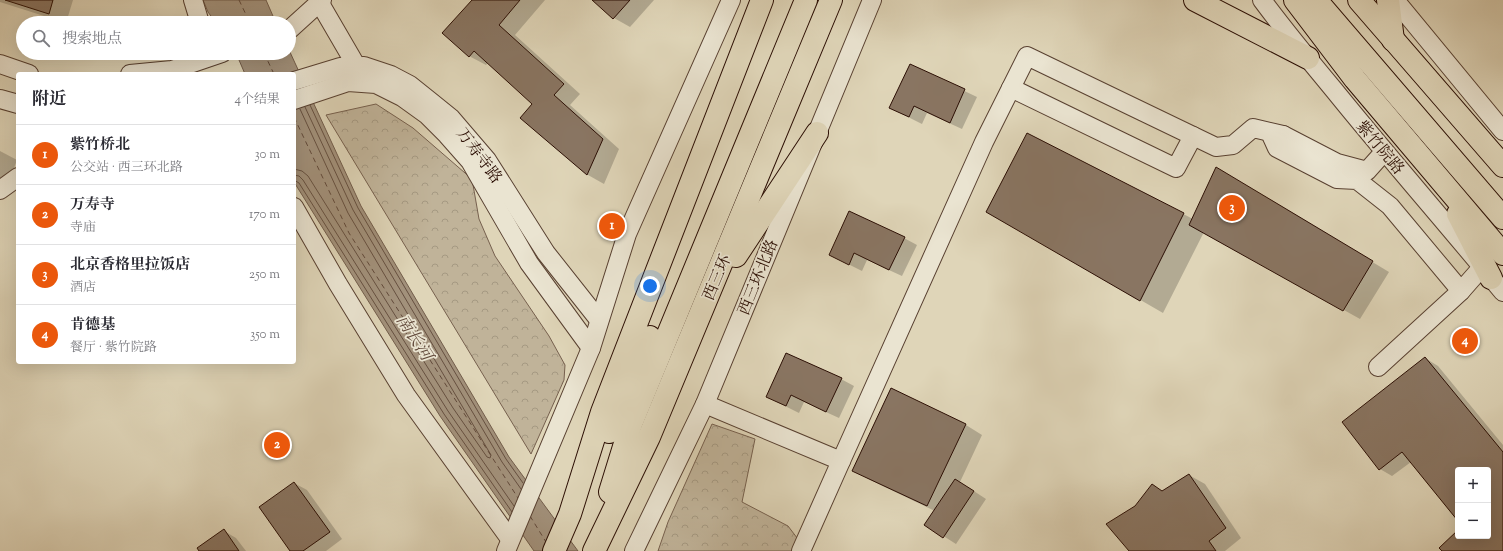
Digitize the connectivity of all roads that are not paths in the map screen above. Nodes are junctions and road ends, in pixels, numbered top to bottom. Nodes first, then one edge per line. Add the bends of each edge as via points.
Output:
1 (193, 0) edge
2 (731, 0) edge
3 (762, 0) edge
4 (831, 0) edge
5 (872, 0) edge
6 (1195, 0) edge
7 (1262, 0) edge
8 (1295, 0) edge
9 (1316, 0) edge
10 (1334, 0) edge
11 (1359, 0) edge
12 (1388, 0) edge
13 (1395, 0) edge
14 (320, 1) edge
15 (801, 1) edge
16 (198, 16) edge
17 (296, 23) edge
18 (1393, 40) junction
19 (1308, 58) junction
20 (200, 60) edge
21 (0, 64) edge
22 (357, 66) junction
23 (23, 72) edge
24 (151, 72) edge
25 (308, 83) edge
26 (1011, 88) junction
27 (296, 98) edge
28 (0, 99) edge
29 (16, 103) edge
30 (1503, 131) edge
31 (817, 133) junction
32 (1193, 136) junction
33 (1384, 152) junction
34 (1500, 157) edge
35 (1362, 175) junction
36 (1438, 176) junction
37 (16, 178) edge
38 (0, 190) edge
39 (1503, 197) edge
40 (296, 210) edge
41 (1503, 218) edge
42 (1503, 254) edge
43 (1496, 282) edge
44 (1461, 291) junction
45 (707, 300) junction
46 (599, 320) junction
47 (590, 348) junction
48 (1378, 367) dead end
49 (705, 404) junction
50 (841, 461) junction
51 (570, 514) junction
52 (508, 545) edge
53 (554, 551) edge
54 (593, 551) edge
55 (634, 551) edge
56 (801, 551) edge

1 - 16 street
2 - 46 street via 627,234
3 - 51 highway via 602,412
4 - 45 highway, 西三环
5 - 31 street, 西三环北路
6 - 19 highway
7 - 19 street, 紫竹院路
8 - 36 highway, 紫竹院路 via 1355,79
9 - 41 highway
10 - 39 highway
11 - 18 highway
12 - 18 highway
13 - 30 street
14 - 17 street
14 - 22 street
15 - 51 highway via 616,417
15 - 54 highway via 631,424
18 - 34 highway
19 - 33 street, 紫竹院路
20 - 24 street via 172,70
21 - 23 street
22 - 25 street, 万寿寺路 via 340,68
22 - 46 street, 万寿寺路 via 391,75 410,85 451,118 487,160 546,253
25 - 27 street
25 - 47 street, 万寿寺路 via 376,84 402,97 427,115 470,161 529,263
26 - 32 street via 1176,168
26 - 32 street via 1027,56
26 - 50 street via 984,142
28 - 29 street
31 - 45 highway
31 - 49 street, 西三环北路
32 - 35 street via 1216,148 1234,145 1253,128 1283,134 1272,137 1277,148 1337,179
33 - 35 street
33 - 43 street, 紫竹院路
35 - 44 street
36 - 42 highway, 紫竹院路
36 - 43 highway
37 - 38 street
40 - 52 street via 406,395
43 - 44 street
44 - 48 street
45 - 54 highway, 西三环 via 649,437
46 - 47 street
47 - 52 street
49 - 50 street
49 - 55 street, 西三环北路
50 - 56 street
51 - 53 highway

